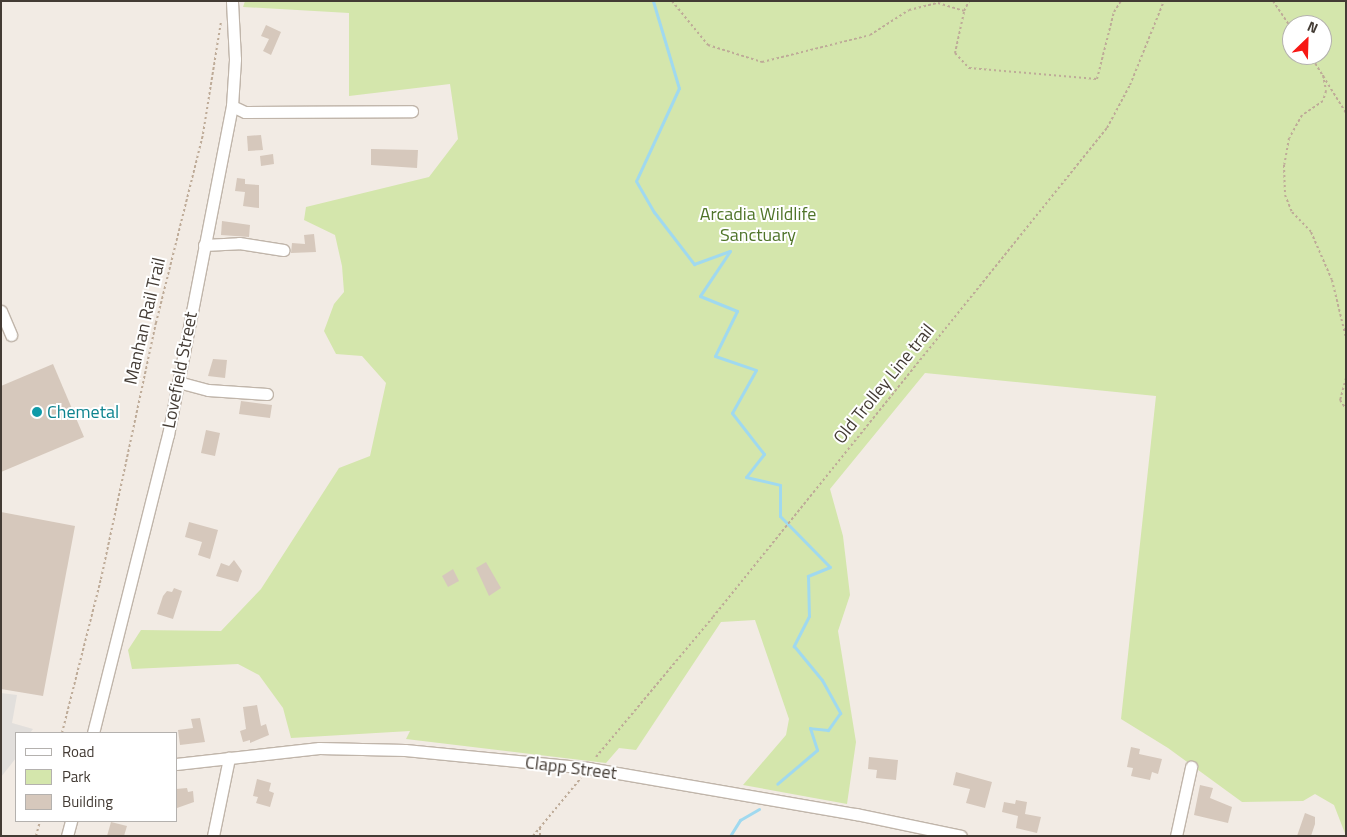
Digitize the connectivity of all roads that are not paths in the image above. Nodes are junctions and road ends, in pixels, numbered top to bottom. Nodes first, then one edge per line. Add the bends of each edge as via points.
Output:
1 (232, 1) edge
2 (232, 106) junction
3 (412, 110) dead end
4 (204, 245) junction
5 (283, 250) dead end
6 (1, 311) edge
7 (11, 334) dead end
8 (178, 382) junction
9 (267, 394) dead end
10 (93, 732) edge
11 (229, 758) junction
12 (178, 764) edge
13 (1191, 767) dead end
14 (71, 822) edge
15 (67, 836) edge
16 (213, 836) edge
17 (961, 836) edge
18 (1176, 836) edge

1 - 2 street, Lovefield Street via 235,58
2 - 3 street via 245,112
2 - 4 street, Lovefield Street
4 - 5 street via 239,243
4 - 8 street, Lovefield Street
6 - 7 street
8 - 9 street via 208,390
8 - 10 street, Lovefield Street
11 - 12 street, Clapp Street
11 - 16 street
11 - 17 street, Clapp Street via 360,747 589,768 856,814
13 - 18 street
14 - 15 street

